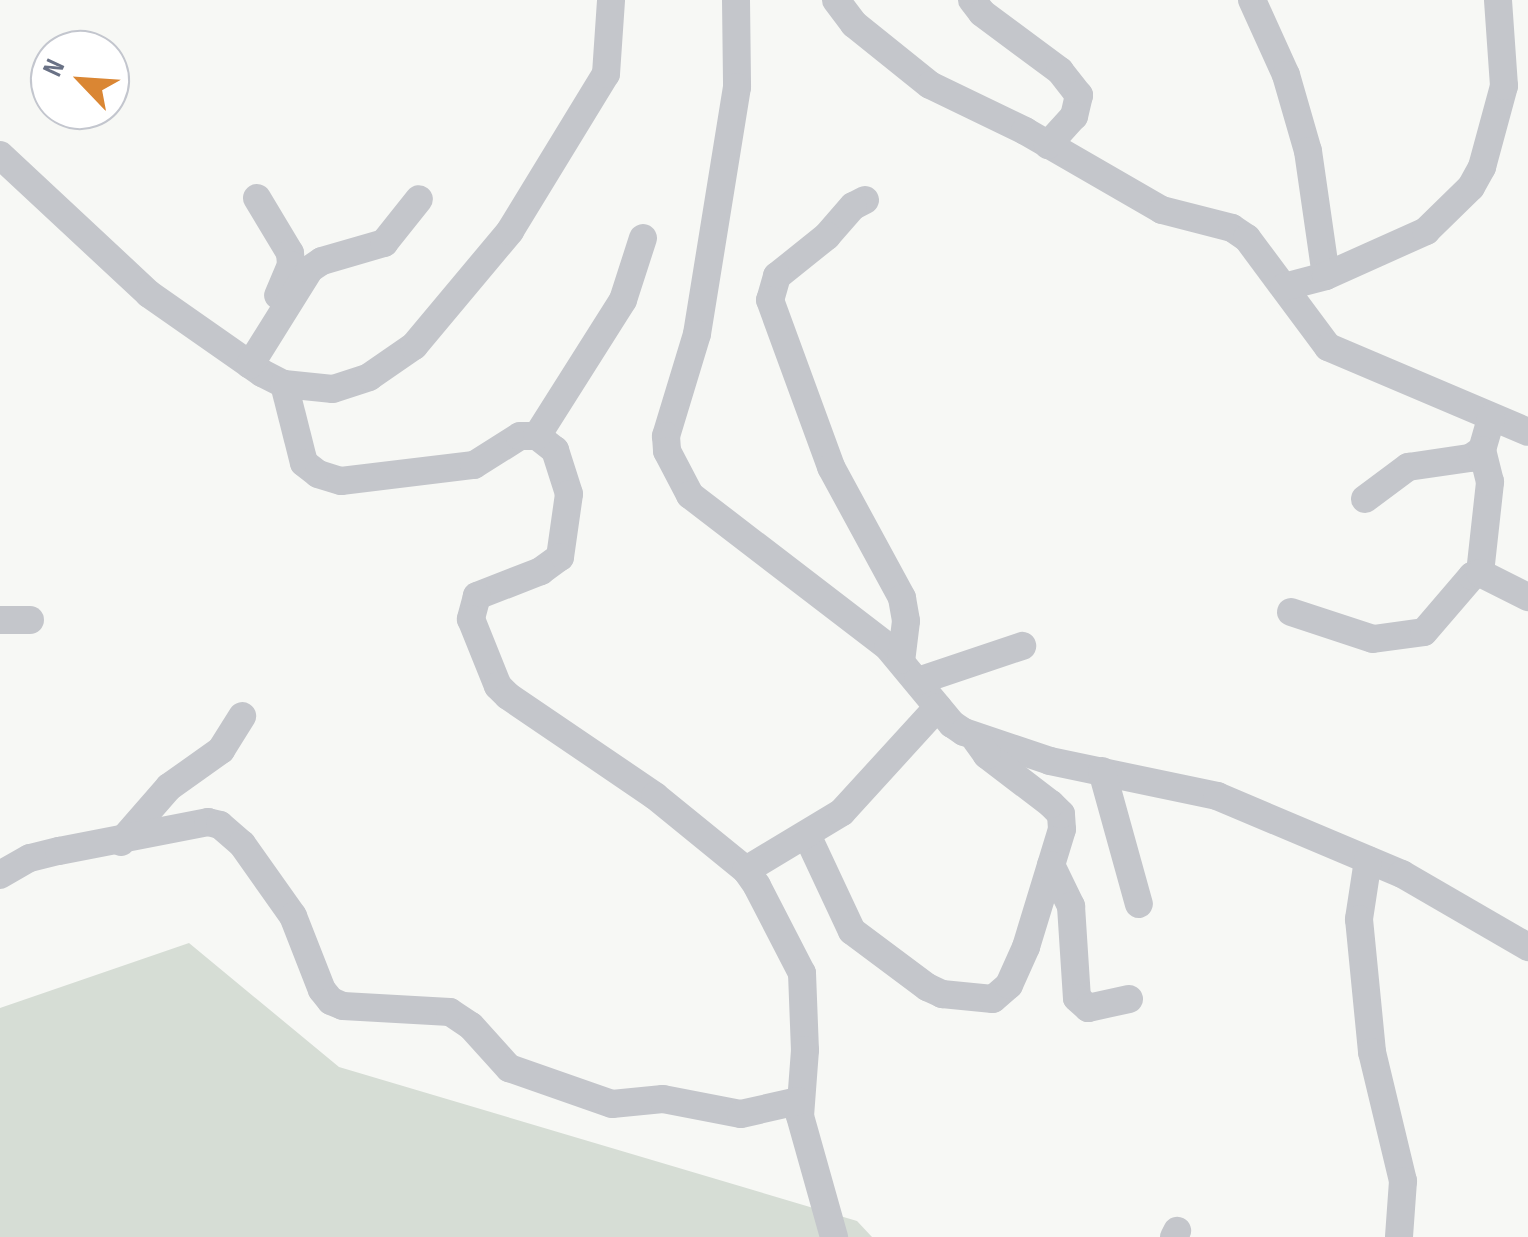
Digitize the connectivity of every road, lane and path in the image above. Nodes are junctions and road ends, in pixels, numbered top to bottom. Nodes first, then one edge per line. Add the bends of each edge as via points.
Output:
1 (612, 0) edge
2 (736, 0) edge
3 (836, 0) edge
4 (972, 0) edge
5 (1252, 0) edge
6 (1498, 0) edge
7 (1048, 144) junction
8 (0, 155) edge
9 (257, 198) dead end
10 (418, 199) dead end
11 (865, 200) dead end
12 (643, 238) dead end
13 (1326, 276) junction
14 (1284, 287) junction
15 (276, 323) junction
16 (250, 365) junction
17 (284, 384) junction
18 (1491, 418) junction
19 (1528, 432) edge
20 (537, 436) junction
21 (1482, 450) junction
22 (1365, 499) dead end
23 (1480, 573) junction
24 (1528, 597) edge
25 (1291, 612) dead end
26 (0, 620) edge
27 (30, 620) dead end
28 (1022, 646) dead end
29 (910, 670) junction
30 (938, 707) junction
31 (242, 716) dead end
32 (972, 735) junction
33 (1102, 771) junction
34 (807, 834) junction
35 (121, 842) junction
36 (1368, 860) junction
37 (1051, 865) junction
38 (746, 870) junction
39 (0, 875) edge
40 (1138, 904) dead end
41 (1528, 947) edge
42 (1129, 999) dead end
43 (798, 1101) junction
44 (834, 1237) edge
45 (1399, 1237) edge

1 - 17 street via 606,74 596,94 510,231 414,346 369,378 334,389
2 - 29 street via 737,87 697,334 670,417 667,452 690,494
3 - 7 street via 854,24 930,85
4 - 7 street via 1060,70 1079,95 1074,116
5 - 13 street via 1286,75 1308,151
6 - 13 street via 1504,86 1471,187 1426,232
7 - 14 street via 1162,210 1232,228 1261,253
8 - 16 street via 149,294
9 - 15 street via 292,265 276,299
10 - 15 street via 384,243 310,269
11 - 29 street via 777,276 770,300 831,467 902,598
12 - 20 street via 623,300
13 - 14 street
14 - 18 street via 1328,347
15 - 16 street
16 - 17 street
17 - 20 street via 304,462 340,482 474,466 520,436
18 - 19 street
18 - 21 street
20 - 38 street via 555,450 567,479 565,547 553,565 478,596 472,606 498,686 655,796
21 - 22 street via 1470,458 1408,467
21 - 23 street via 1490,482
23 - 24 street
23 - 25 street via 1435,624 1411,636 1373,639
26 - 27 street
28 - 29 street
29 - 30 street
30 - 32 street
30 - 34 street via 842,812
31 - 35 street via 220,750 169,787
32 - 33 street via 1050,762
32 - 37 street via 1061,814
33 - 36 street via 1217,796
33 - 40 street
34 - 37 street via 852,931 928,987 984,1002 1009,985
34 - 38 street
35 - 39 street via 30,858
35 - 43 street via 208,822 232,832 292,916 322,990 343,1006 450,1012 509,1068 612,1104 663,1099 741,1114
36 - 41 street
36 - 45 street via 1359,918 1372,1052 1403,1182
37 - 42 street via 1071,906 1076,998 1095,1008
38 - 43 street via 802,973
43 - 44 street

